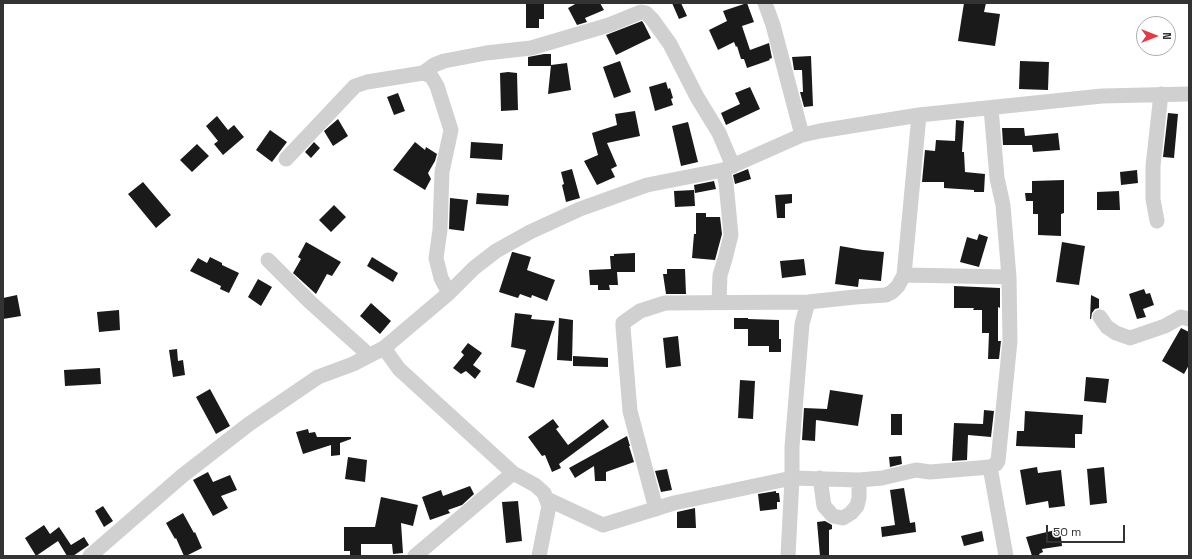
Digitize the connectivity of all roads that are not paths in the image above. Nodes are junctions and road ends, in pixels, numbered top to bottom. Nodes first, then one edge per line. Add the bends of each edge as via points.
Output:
1 (765, 3) edge
2 (423, 72) junction
3 (1161, 94) junction
4 (1189, 94) edge
5 (991, 108) junction
6 (919, 115) junction
7 (802, 135) junction
8 (286, 159) dead end
9 (728, 168) junction
10 (1157, 222) dead end
11 (268, 260) dead end
12 (904, 275) junction
13 (1009, 277) junction
14 (449, 293) junction
15 (719, 302) junction
16 (808, 302) junction
17 (1100, 317) dead end
18 (1189, 319) edge
19 (384, 348) junction
20 (369, 355) junction
21 (990, 467) junction
22 (513, 473) junction
23 (792, 478) junction
24 (820, 478) junction
25 (859, 480) junction
26 (547, 499) junction
27 (656, 509) junction
28 (90, 556) edge
29 (415, 556) edge
30 (539, 556) edge
31 (788, 556) edge
32 (1006, 556) edge

1 - 7 street
2 - 8 street via 355,86
2 - 9 street via 444,61 530,48 609,25 640,12 652,19 670,44 719,133
2 - 14 street via 432,76 437,86 451,130 442,172 440,230 436,258 440,278
3 - 4 street
3 - 5 street via 1102,96
3 - 10 street via 1153,166 1153,199
5 - 6 street
5 - 13 street
6 - 7 street
6 - 12 street
7 - 9 street
9 - 14 street via 648,185 580,209 496,251
9 - 15 street via 731,235 720,275
11 - 20 street
12 - 13 street
12 - 16 street via 895,289 886,295
13 - 21 street via 1010,341 998,461
14 - 19 street
15 - 16 street
15 - 27 street via 665,303 640,311 623,323 630,412
16 - 23 street via 802,324 792,447
17 - 18 street via 1116,334 1130,338 1165,326 1181,317
19 - 20 street
19 - 22 street via 399,369
20 - 28 street via 318,377 249,424 182,476
21 - 25 street via 930,472 916,470 882,478
21 - 32 street
22 - 26 street via 535,485
22 - 29 street
23 - 24 street
23 - 27 street via 686,500
23 - 31 street
24 - 25 street
24 - 25 street via 824,506 833,516 843,518 857,506
26 - 27 street via 603,524
26 - 30 street via 549,506

